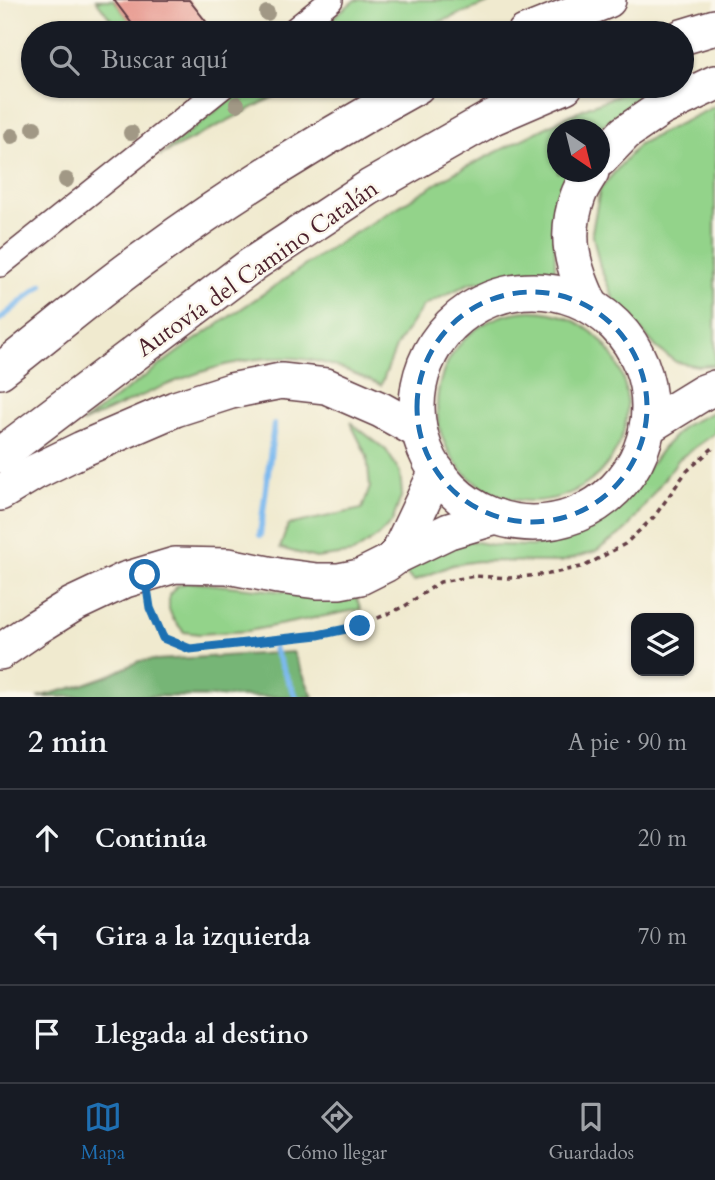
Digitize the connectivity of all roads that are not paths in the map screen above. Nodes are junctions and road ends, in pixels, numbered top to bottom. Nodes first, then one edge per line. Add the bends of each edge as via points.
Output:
1 (331, 0) edge
2 (588, 0) edge
3 (608, 0) edge
4 (305, 21) edge
5 (545, 21) edge
6 (556, 21) edge
7 (715, 27) edge
8 (694, 33) edge
9 (715, 83) edge
10 (694, 93) edge
11 (209, 98) edge
12 (396, 98) edge
13 (537, 98) edge
14 (683, 98) edge
15 (610, 149) edge
16 (585, 182) edge
17 (0, 265) edge
18 (591, 306) junction
19 (0, 371) edge
20 (644, 373) junction
21 (710, 390) edge
22 (647, 427) junction
23 (419, 431) junction
24 (0, 455) edge
25 (437, 471) junction
26 (0, 493) edge
27 (496, 517) junction
28 (397, 556) junction
29 (0, 652) edge

1 - 4 street
2 - 5 highway
3 - 6 highway
7 - 8 highway
9 - 10 highway
11 - 17 street
12 - 19 highway via 265,175 146,256
13 - 24 highway, Autovía del Camino Catalán via 493,117 370,187 253,264
14 - 15 highway via 625,133
16 - 18 highway via 570,232 579,281
18 - 20 highway via 613,322 632,346
18 - 23 highway via 571,297 524,291 504,294 461,315 443,332 424,365 416,402
20 - 21 highway
20 - 22 highway via 649,399
21 - 22 highway
22 - 27 highway via 636,459 617,486 592,507 560,519 527,523
23 - 25 highway
23 - 26 highway via 326,386 281,381 176,409 82,449
25 - 27 highway via 467,503
25 - 28 highway
27 - 28 highway via 449,531
28 - 29 highway via 360,577 339,581 228,566 175,565 125,580 72,605

